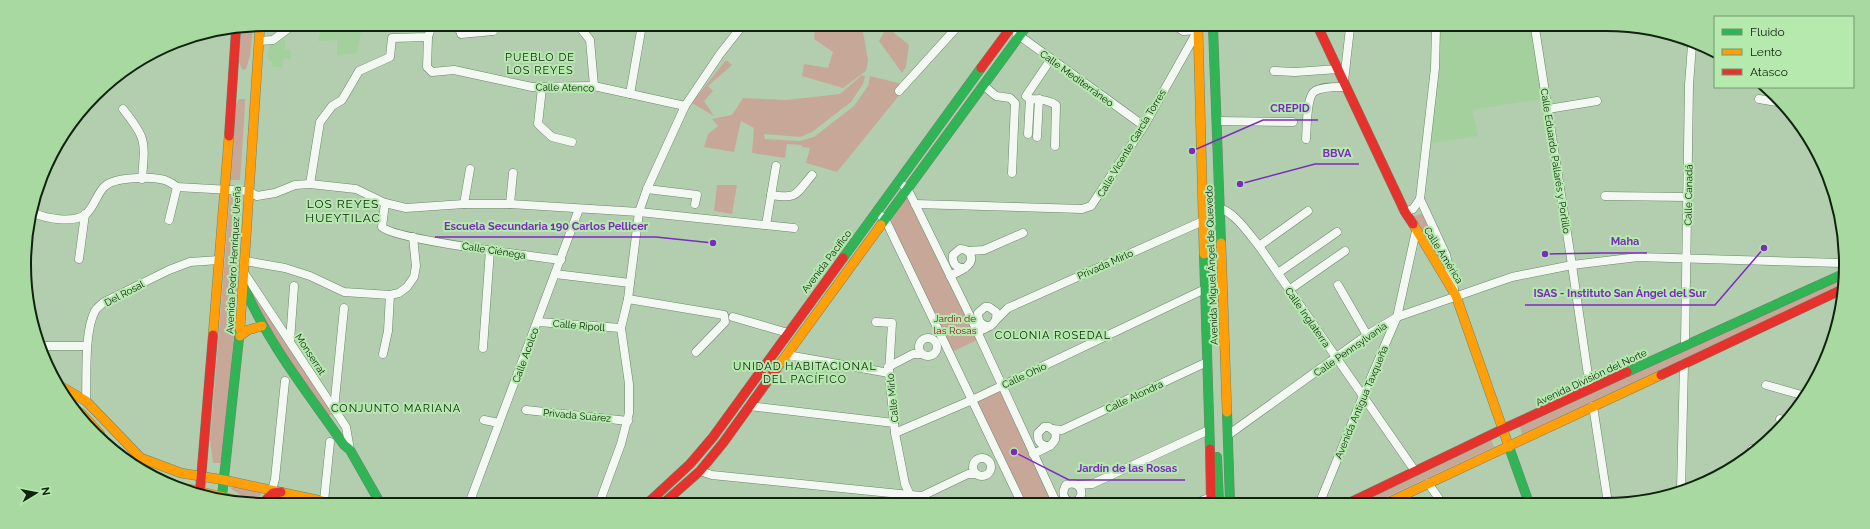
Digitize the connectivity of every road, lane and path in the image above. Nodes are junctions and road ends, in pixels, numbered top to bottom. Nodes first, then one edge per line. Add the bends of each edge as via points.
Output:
1 (260, 31) edge
2 (286, 31) edge
3 (430, 31) edge
4 (460, 31) edge
5 (493, 31) dead end
6 (583, 31) edge
7 (641, 31) edge
8 (738, 31) edge
9 (953, 31) edge
10 (1009, 31) edge
11 (1014, 31) edge
12 (1022, 31) edge
13 (1196, 31) edge
14 (1198, 31) edge
15 (1213, 31) edge
16 (1319, 31) edge
17 (1350, 31) edge
18 (1436, 31) edge
19 (1535, 31) edge
20 (236, 33) edge
21 (1019, 36) junction
22 (428, 38) junction
23 (259, 41) junction
24 (1692, 48) edge
25 (1051, 59) junction
26 (1338, 69) junction
27 (1274, 71) dead end
28 (244, 82) junction
29 (983, 85) junction
30 (1345, 85) junction
31 (594, 86) junction
32 (542, 88) junction
33 (899, 91) dead end
34 (630, 94) junction
35 (1034, 99) junction
36 (1759, 99) dead end
37 (1596, 101) dead end
38 (1773, 101) edge
39 (685, 106) junction
40 (123, 109) dead end
41 (1548, 109) junction
42 (1217, 121) junction
43 (1293, 122) dead end
44 (1144, 126) junction
45 (1028, 134) dead end
46 (1037, 137) dead end
47 (1306, 139) dead end
48 (572, 142) dead end
49 (1055, 146) dead end
50 (776, 166) dead end
51 (470, 169) dead end
52 (513, 173) dead end
53 (1012, 173) dead end
54 (812, 175) dead end
55 (142, 179) junction
56 (898, 182) junction
57 (310, 184) junction
58 (177, 187) junction
59 (907, 188) junction
60 (647, 189) junction
61 (224, 190) junction
62 (248, 191) junction
63 (771, 195) junction
64 (1605, 196) dead end
65 (1688, 197) junction
66 (1420, 199) junction
67 (386, 203) junction
68 (464, 204) junction
69 (510, 204) junction
70 (696, 204) dead end
71 (915, 204) junction
72 (579, 209) junction
73 (1221, 209) junction
74 (1308, 211) dead end
75 (639, 212) junction
76 (876, 212) junction
77 (1404, 212) junction
78 (36, 214) edge
79 (85, 214) junction
80 (885, 219) junction
81 (169, 220) dead end
82 (1203, 220) junction
83 (766, 225) junction
84 (794, 228) dead end
85 (1416, 231) junction
86 (1337, 232) dead end
87 (1023, 234) dead end
88 (413, 237) junction
89 (1259, 246) junction
90 (490, 250) junction
91 (984, 250) junction
92 (956, 251) junction
93 (968, 251) junction
94 (1345, 251) dead end
95 (942, 258) junction
96 (1687, 258) junction
97 (79, 259) dead end
98 (219, 260) junction
99 (561, 260) junction
100 (245, 261) junction
101 (1839, 263) edge
102 (968, 265) junction
103 (1572, 265) junction
104 (1278, 273) junction
105 (244, 274) junction
106 (555, 274) junction
107 (950, 276) junction
108 (1839, 276) edge
109 (630, 283) junction
110 (1338, 285) dead end
111 (294, 286) dead end
112 (244, 287) junction
113 (1222, 287) junction
114 (1205, 289) junction
115 (1289, 290) junction
116 (1837, 292) edge
117 (390, 295) junction
118 (1456, 296) junction
119 (628, 299) junction
120 (344, 308) dead end
121 (1008, 308) junction
122 (981, 309) junction
123 (993, 309) junction
124 (969, 314) junction
125 (733, 317) dead end
126 (1397, 317) junction
127 (538, 322) junction
128 (876, 322) dead end
129 (993, 323) junction
130 (262, 326) junction
131 (621, 328) junction
132 (977, 332) junction
133 (788, 333) junction
134 (940, 333) junction
135 (1366, 335) junction
136 (240, 336) junction
137 (930, 338) junction
138 (290, 341) junction
139 (919, 344) junction
140 (1685, 345) junction
141 (46, 346) edge
142 (87, 346) junction
143 (946, 346) junction
144 (483, 348) dead end
145 (937, 351) junction
146 (696, 352) dead end
147 (383, 354) dead end
148 (913, 354) junction
149 (922, 354) junction
150 (787, 355) junction
151 (1336, 358) junction
152 (1207, 362) junction
153 (1684, 364) junction
154 (889, 370) junction
155 (285, 381) dead end
156 (1766, 385) dead end
157 (1002, 386) junction
158 (1590, 389) junction
159 (68, 390) edge
160 (1800, 394) edge
161 (1362, 396) junction
162 (972, 400) junction
163 (86, 401) junction
164 (737, 404) junction
165 (1593, 406) junction
166 (334, 409) junction
167 (748, 409) junction
168 (526, 410) dead end
169 (484, 420) dead end
170 (628, 421) junction
171 (499, 423) junction
172 (894, 423) junction
173 (1041, 429) junction
174 (1052, 429) junction
175 (1504, 429) junction
176 (1062, 430) junction
177 (1208, 430) junction
178 (895, 433) junction
179 (1228, 435) junction
180 (1026, 437) junction
181 (330, 442) dead end
182 (1053, 443) junction
183 (1509, 445) junction
184 (350, 450) junction
185 (997, 451) junction
186 (1034, 454) junction
187 (984, 458) junction
188 (1003, 465) junction
189 (700, 471) junction
190 (991, 471) junction
191 (1415, 472) junction
192 (972, 473) junction
193 (201, 476) junction
194 (224, 480) junction
195 (1428, 483) junction
196 (1092, 484) junction
197 (1066, 485) junction
198 (1078, 485) junction
199 (1681, 486) edge
200 (200, 489) edge
201 (276, 491) junction
202 (1052, 493) junction
203 (222, 494) edge
204 (910, 495) junction
205 (267, 498) edge
206 (309, 498) edge
207 (323, 498) edge
208 (377, 498) edge
209 (471, 498) edge
210 (601, 498) edge
211 (653, 498) edge
212 (669, 498) edge
213 (918, 498) edge
214 (922, 498) edge
215 (1019, 498) edge
216 (1054, 498) edge
217 (1064, 498) edge
218 (1078, 498) edge
219 (1079, 498) edge
220 (1211, 498) edge
221 (1219, 498) edge
222 (1230, 498) edge
223 (1322, 498) edge
224 (1360, 498) edge
225 (1396, 498) edge
226 (1438, 498) edge
227 (1527, 498) edge
228 (1607, 498) edge

1 - 23 main road, Avenida Pedro Henríquez Ureña
2 - 23 street via 273,40
3 - 22 street
4 - 5 street via 461,34
6 - 31 street via 590,40
7 - 34 street
8 - 39 street
9 - 33 street
10 - 56 main road, Avenida Pacífico
11 - 21 street, Calle Mediterráneo
12 - 21 main road
13 - 44 street, Calle Vicente García Torres
14 - 82 main road, Avenida Miguel Ángel de Quevedo
15 - 42 main road, Avenida Miguel Ángel de Quevedo
16 - 26 main road, Calle América
17 - 30 street
18 - 66 street via 1435,68
19 - 41 street, Calle Eduardo Pallarés y Portillo
20 - 28 main road, Avenida Pedro Henríquez Ureña
21 - 25 street, Calle Mediterráneo
21 - 29 main road
22 - 32 street, Calle Atenco via 427,67 432,72 454,70
22 - 57 street via 392,38 390,57 359,71 342,100 332,106 320,122
23 - 28 main road, Avenida Pedro Henríquez Ureña
24 - 65 street, Calle Canadá
25 - 35 street via 1027,94 1027,97
25 - 44 street, Calle Mediterráneo
26 - 27 street
26 - 30 main road, Calle América
28 - 61 main road, Avenida Pedro Henríquez Ureña
28 - 62 main road, Avenida Pedro Henríquez Ureña
29 - 53 street via 996,96 1010,98 1015,103
29 - 59 main road
30 - 47 street via 1316,90 1312,94 1308,108
30 - 77 main road, Calle América
31 - 32 street, Calle Atenco
31 - 34 street, Calle Atenco
32 - 48 street via 538,124 548,135
34 - 39 street, Calle Atenco
35 - 45 street
35 - 46 street
35 - 49 street via 1056,105
36 - 38 street
37 - 41 street
39 - 60 street
40 - 55 street via 138,128 145,148
41 - 103 street, Calle Eduardo Pallarés y Portillo
42 - 43 street
42 - 73 main road, Avenida Miguel Ángel de Quevedo
44 - 71 street, Calle Vicente García Torres via 1091,206 1082,209
50 - 63 street
51 - 68 street
52 - 69 street
54 - 63 street via 796,195 789,198
55 - 58 street via 160,179
55 - 79 street via 112,181 104,186
56 - 59 street
56 - 76 main road, Avenida Pacífico
57 - 62 street via 295,185 275,193 257,196
57 - 67 street via 356,189
58 - 61 street
58 - 81 street
59 - 71 street
59 - 80 main road
60 - 70 street via 697,195
60 - 75 street
61 - 62 street
61 - 98 main road, Avenida Pedro Henríquez Ureña
62 - 100 main road, Avenida Pedro Henríquez Ureña
63 - 83 street
64 - 65 street
65 - 96 street, Calle Canadá
66 - 77 street via 1413,209
66 - 118 street via 1446,255
67 - 68 street via 406,208
67 - 88 street, Calle Ciénega via 383,228
68 - 69 street
69 - 72 street
71 - 95 street
72 - 75 street
72 - 99 street, Calle Acolco
73 - 89 street, Calle Inglaterra via 1233,215
73 - 113 main road, Avenida Miguel Ángel de Quevedo
74 - 89 street
75 - 83 street
75 - 109 street
76 - 80 street
76 - 133 main road, Avenida Pacífico
77 - 85 main road, Calle América
78 - 79 street via 61,220
79 - 97 street
80 - 134 street
80 - 150 main road
82 - 114 main road, Avenida Miguel Ángel de Quevedo
82 - 121 street, Privada Mirlo
83 - 84 street
85 - 118 main road, Calle América
85 - 126 street, Avenida Antigua Taxqueña
86 - 104 street
87 - 91 street
88 - 90 street, Calle Ciénega
88 - 117 street via 416,266 414,277 399,293
89 - 104 street, Calle Inglaterra
90 - 99 street, Calle Ciénega
90 - 144 street
91 - 93 street
91 - 102 street
92 - 93 street
92 - 95 street
92 - 102 street via 953,255 955,265 960,268
93 - 102 street
94 - 115 street
95 - 107 street
96 - 101 street, Calle Pennsylvania
96 - 103 street, Calle Pennsylvania via 1638,257
96 - 140 street, Calle Canadá
98 - 142 street, Del Rosal via 190,262 104,302 96,310
98 - 193 main road, Avenida Pedro Henríquez Ureña
99 - 106 street, Calle Acolco
100 - 105 main road, Avenida Pedro Henríquez Ureña
100 - 117 street via 285,268 310,276 344,292
102 - 107 street
103 - 118 street, Calle Pennsylvania via 1512,276
103 - 158 street, Calle Eduardo Pallarés y Portillo
104 - 115 street, Calle Inglaterra
105 - 112 main road, Avenida Pedro Henríquez Ureña
105 - 138 street, Monserrat
106 - 109 street
106 - 127 street, Calle Acolco
107 - 124 street
108 - 140 main road, Avenida División del Norte
109 - 119 street
110 - 135 street
111 - 138 street
112 - 130 main road, Monserrat
112 - 136 main road, Avenida Pedro Henríquez Ureña
113 - 114 street, Calle Ohio
113 - 179 main road, Avenida Miguel Ángel de Quevedo
114 - 152 main road, Avenida Miguel Ángel de Quevedo
114 - 157 street, Calle Ohio
115 - 151 street, Calle Inglaterra
116 - 153 main road
117 - 147 street via 388,331
118 - 126 street, Calle Pennsylvania
118 - 175 main road, Calle América
119 - 131 street
119 - 146 street via 724,315 725,322
120 - 166 street
121 - 123 street, Privada Mirlo
121 - 129 street, Privada Mirlo
122 - 123 street
122 - 124 street
122 - 129 street via 978,314 980,323 985,326
123 - 129 street via 996,312
124 - 132 street
125 - 133 street
126 - 135 street, Calle Pennsylvania
126 - 161 street, Avenida Antigua Taxqueña
127 - 131 street, Calle Ripoll
127 - 171 street, Calle Acolco
128 - 154 street via 892,323
129 - 132 street, Privada Mirlo
130 - 136 main road
130 - 184 main road, Monserrat
131 - 170 street via 630,403
132 - 157 street
133 - 164 main road, Avenida Pacífico
134 - 137 street
134 - 143 street
135 - 151 street, Calle Pennsylvania
136 - 194 main road, Avenida Pedro Henríquez Ureña
137 - 139 street via 922,340
137 - 145 street via 937,343
138 - 166 street, Monserrat
139 - 148 street
139 - 149 street
140 - 158 main road, Avenida División del Norte
141 - 142 street
142 - 163 street, Del Rosal
143 - 145 street
143 - 162 street
145 - 149 street via 930,357
148 - 149 street, Calle Mirlo
148 - 154 street, Calle Mirlo
150 - 154 street
150 - 167 main road
151 - 161 street, Calle Inglaterra
151 - 179 street, Calle Pennsylvania
152 - 176 street, Calle Alondra
152 - 177 main road, Avenida Miguel Ángel de Quevedo
153 - 165 main road
153 - 199 street
154 - 172 street, Calle Mirlo
155 - 201 street
156 - 160 street
157 - 162 street, Calle Ohio
157 - 180 street
158 - 175 main road, Avenida División del Norte
159 - 163 main road
161 - 191 street, Calle Inglaterra
161 - 223 street, Avenida Antigua Taxqueña
162 - 178 street, Calle Ohio
162 - 185 street
163 - 193 main road via 141,458 181,473
164 - 167 main road
164 - 211 main road, Avenida Pacífico via 690,464
165 - 183 main road
165 - 228 street
166 - 184 street, Monserrat via 346,427
167 - 172 street
167 - 189 main road
168 - 170 street, Privada Suárez
169 - 171 street
170 - 210 street
171 - 209 street, Calle Acolco
172 - 178 street, Calle Mirlo
173 - 174 street
173 - 180 street
173 - 182 street via 1038,433 1040,443 1044,446
174 - 176 street
174 - 182 street via 1056,436
175 - 183 main road, Calle América
175 - 191 main road, Avenida División del Norte
176 - 182 street
177 - 196 street
177 - 220 main road, Avenida Miguel Ángel de Quevedo
177 - 221 main road via 1216,455
178 - 204 street via 905,484
179 - 222 main road, Avenida Miguel Ángel de Quevedo
180 - 186 street
181 - 207 street
182 - 186 street
183 - 195 main road
183 - 227 main road, Calle América
184 - 208 main road, Monserrat
185 - 187 street
185 - 188 street
186 - 202 street
187 - 190 street via 990,463
187 - 192 street via 975,460
188 - 190 street
188 - 215 street
189 - 204 street via 712,475
189 - 212 main road
190 - 192 street via 984,477
191 - 224 main road, Avenida División del Norte
192 - 214 street
193 - 194 main road
193 - 200 main road, Avenida Pedro Henríquez Ureña
194 - 201 main road
194 - 203 main road, Avenida Pedro Henríquez Ureña
195 - 225 main road
195 - 226 street
196 - 198 street
196 - 219 street
197 - 198 street
197 - 202 street
197 - 217 street via 1063,490
198 - 218 street via 1081,488
201 - 205 main road
201 - 206 main road
202 - 216 street
204 - 213 street

